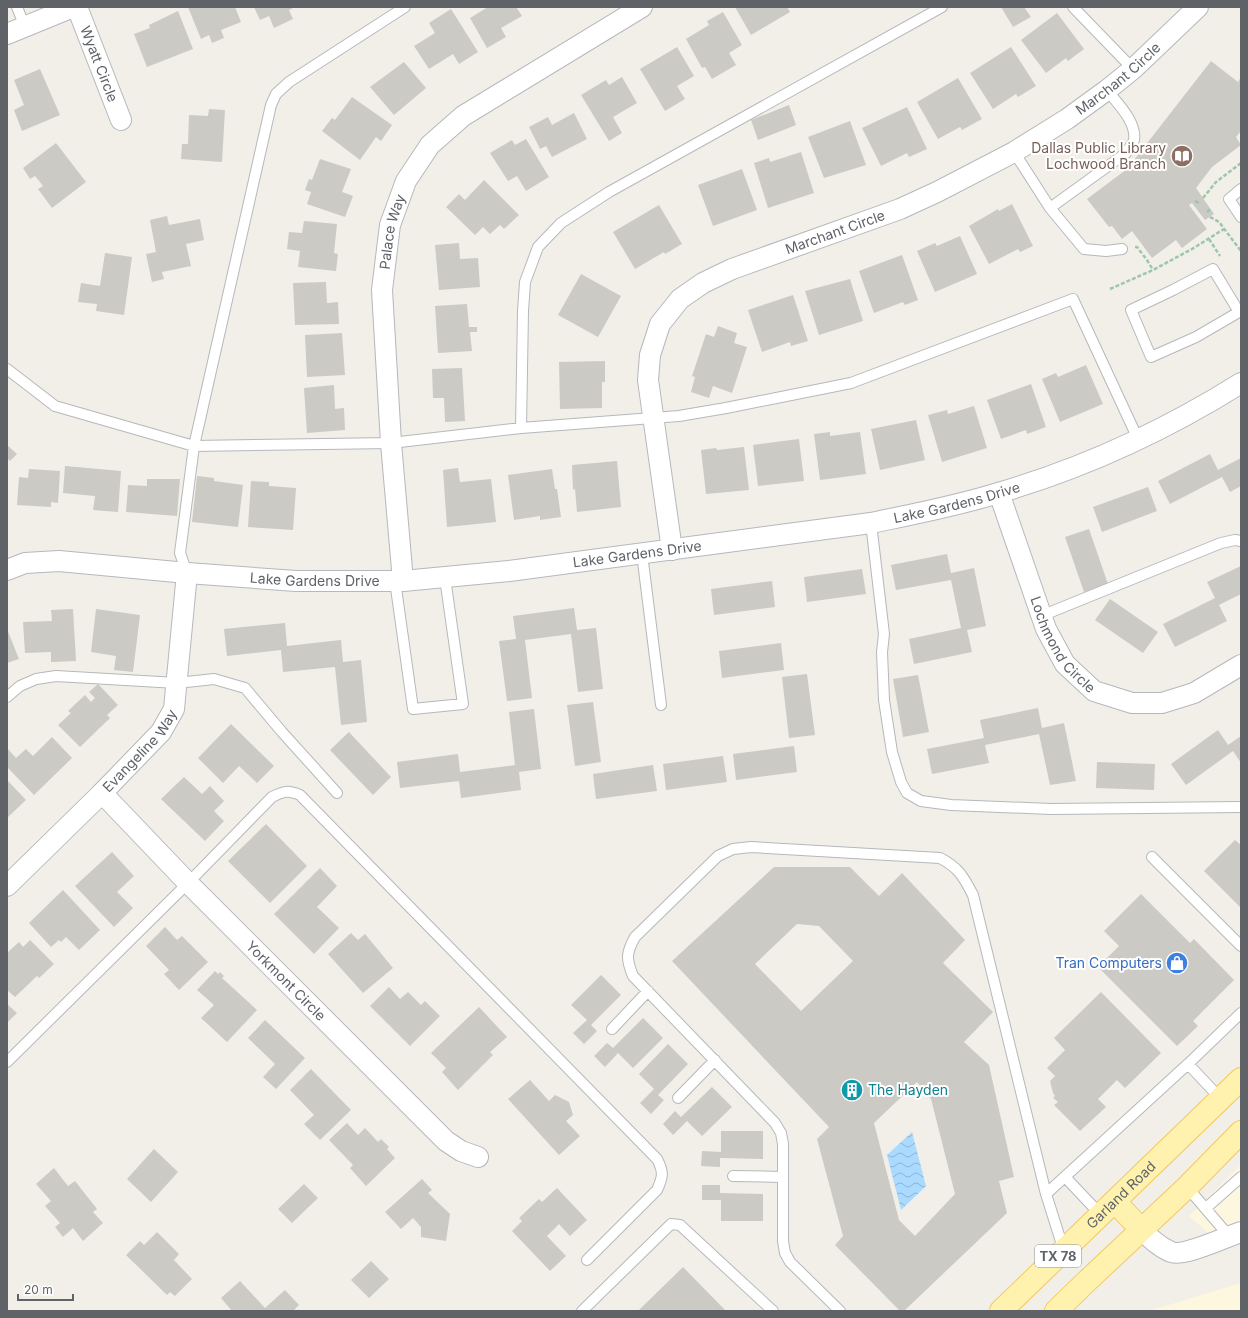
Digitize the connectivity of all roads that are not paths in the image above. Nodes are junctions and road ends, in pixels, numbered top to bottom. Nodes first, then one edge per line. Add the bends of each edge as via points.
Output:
1 (17, 7) edge
2 (73, 7) edge
3 (77, 7) edge
4 (405, 7) edge
5 (642, 7) edge
6 (942, 7) edge
7 (1073, 7) edge
8 (1198, 7) edge
9 (25, 26) junction
10 (7, 34) edge
11 (1133, 69) junction
12 (1107, 90) junction
13 (122, 120) dead end
14 (1014, 152) junction
15 (1241, 190) edge
16 (1050, 208) junction
17 (1241, 216) edge
18 (1122, 249) dead end
19 (1240, 311) edge
20 (7, 369) edge
21 (1241, 383) edge
22 (653, 418) junction
23 (521, 428) junction
24 (1138, 439) junction
25 (391, 443) junction
26 (194, 446) junction
27 (999, 493) junction
28 (871, 523) junction
29 (1241, 541) edge
30 (672, 550) junction
31 (642, 554) junction
32 (7, 570) edge
33 (187, 573) junction
34 (445, 578) junction
35 (399, 581) junction
36 (1042, 616) junction
37 (1241, 665) edge
38 (177, 684) junction
39 (7, 697) edge
40 (661, 705) dead end
41 (102, 793) junction
42 (337, 794) dead end
43 (1241, 807) edge
44 (1152, 857) dead end
45 (188, 883) junction
46 (7, 886) edge
47 (1241, 946) edge
48 (648, 991) junction
49 (1241, 1012) edge
50 (612, 1028) dead end
51 (715, 1060) junction
52 (7, 1062) edge
53 (1188, 1064) junction
54 (1241, 1079) edge
55 (678, 1098) dead end
56 (1221, 1099) junction
57 (1239, 1137) edge
58 (478, 1157) dead end
59 (733, 1176) dead end
60 (783, 1177) junction
61 (1065, 1177) junction
62 (1241, 1177) edge
63 (1187, 1187) junction
64 (1046, 1194) junction
65 (1206, 1208) junction
66 (1108, 1209) junction
67 (1141, 1230) junction
68 (1235, 1234) edge
69 (1064, 1251) junction
70 (587, 1260) dead end
71 (582, 1311) edge
72 (773, 1311) edge
73 (840, 1311) edge
74 (1001, 1311) edge
75 (1056, 1311) edge

1 - 9 lane
2 - 9 street
3 - 13 street, Wyatt Circle
4 - 26 lane via 289,82 276,94 271,105
5 - 25 street, Palace Way via 463,116 430,145 406,181 390,225 382,290
6 - 23 lane via 609,192 561,223 538,248 525,282
7 - 11 lane
8 - 11 street, Marchant Circle
9 - 10 street
11 - 12 street, Marchant Circle
12 - 14 street, Marchant Circle
12 - 16 lane via 1129,120 1134,130 1134,140 1126,153
14 - 16 lane
14 - 22 street, Marchant Circle via 900,209 732,269 703,283 680,299 660,324 650,355 648,380
15 - 17 lane via 1229,199
16 - 18 lane via 1084,249
19 - 19 lane via 1196,337 1151,357 1131,310 1213,269
20 - 26 lane via 55,406
21 - 24 street, Lake Gardens Drive via 1214,400
22 - 23 lane
22 - 24 lane via 726,408 851,383 1073,299
22 - 30 street, Marchant Circle
23 - 25 lane
24 - 27 street, Lake Gardens Drive via 1077,466
25 - 26 lane
25 - 35 street, Palace Way
26 - 33 lane via 180,553
27 - 28 street, Lake Gardens Drive via 931,511
27 - 36 street, Lochmond Circle
28 - 30 street, Lake Gardens Drive
28 - 43 lane via 884,634 884,700 892,752 901,782 907,792 921,802 951,805 1051,808
29 - 36 lane via 1221,543
30 - 31 street, Lake Gardens Drive
31 - 34 street, Lake Gardens Drive
31 - 40 lane
32 - 33 street, Lake Gardens Drive via 25,563 60,561
33 - 35 street, Lake Gardens Drive via 296,580
33 - 38 street, Evangeline Way
34 - 35 street, Lake Gardens Drive
34 - 35 lane via 463,704 413,709
36 - 37 street, Lochmond Circle via 1046,629 1065,664 1094,690 1132,702 1162,702 1194,693
38 - 39 lane via 56,676 36,678 20,686
38 - 41 street, Evangeline Way via 174,709 161,732
38 - 42 lane via 214,678 245,688
41 - 45 street, Yorkmont Circle
41 - 46 street, Evangeline Way
44 - 47 lane
45 - 52 lane
45 - 58 street, Yorkmont Circle via 446,1141 461,1151
45 - 70 lane via 272,797 281,792 291,791 300,795 657,1159 662,1168 662,1178 657,1190
48 - 50 lane
48 - 51 lane
48 - 64 lane via 633,976 628,962 629,948 634,937 718,856 733,849 751,847 940,858 953,865 965,879 973,895
49 - 53 lane
51 - 55 lane
51 - 60 lane via 775,1123 783,1144
53 - 56 lane
53 - 61 lane
54 - 56 main road, Garland Road / TX 78
56 - 66 main road, Garland Road / TX 78
57 - 63 main road, TX 78
59 - 60 lane
60 - 73 lane via 785,1252 790,1262
61 - 64 lane
61 - 66 lane
62 - 65 lane
63 - 65 lane
63 - 67 main road, TX 78
64 - 69 lane
65 - 68 lane
66 - 67 main road
66 - 69 main road, Garland Road / TX 78
67 - 68 street via 1158,1245 1172,1252 1184,1252
67 - 75 main road, TX 78
69 - 74 main road, Garland Road / TX 78
71 - 72 lane via 671,1224 680,1226

